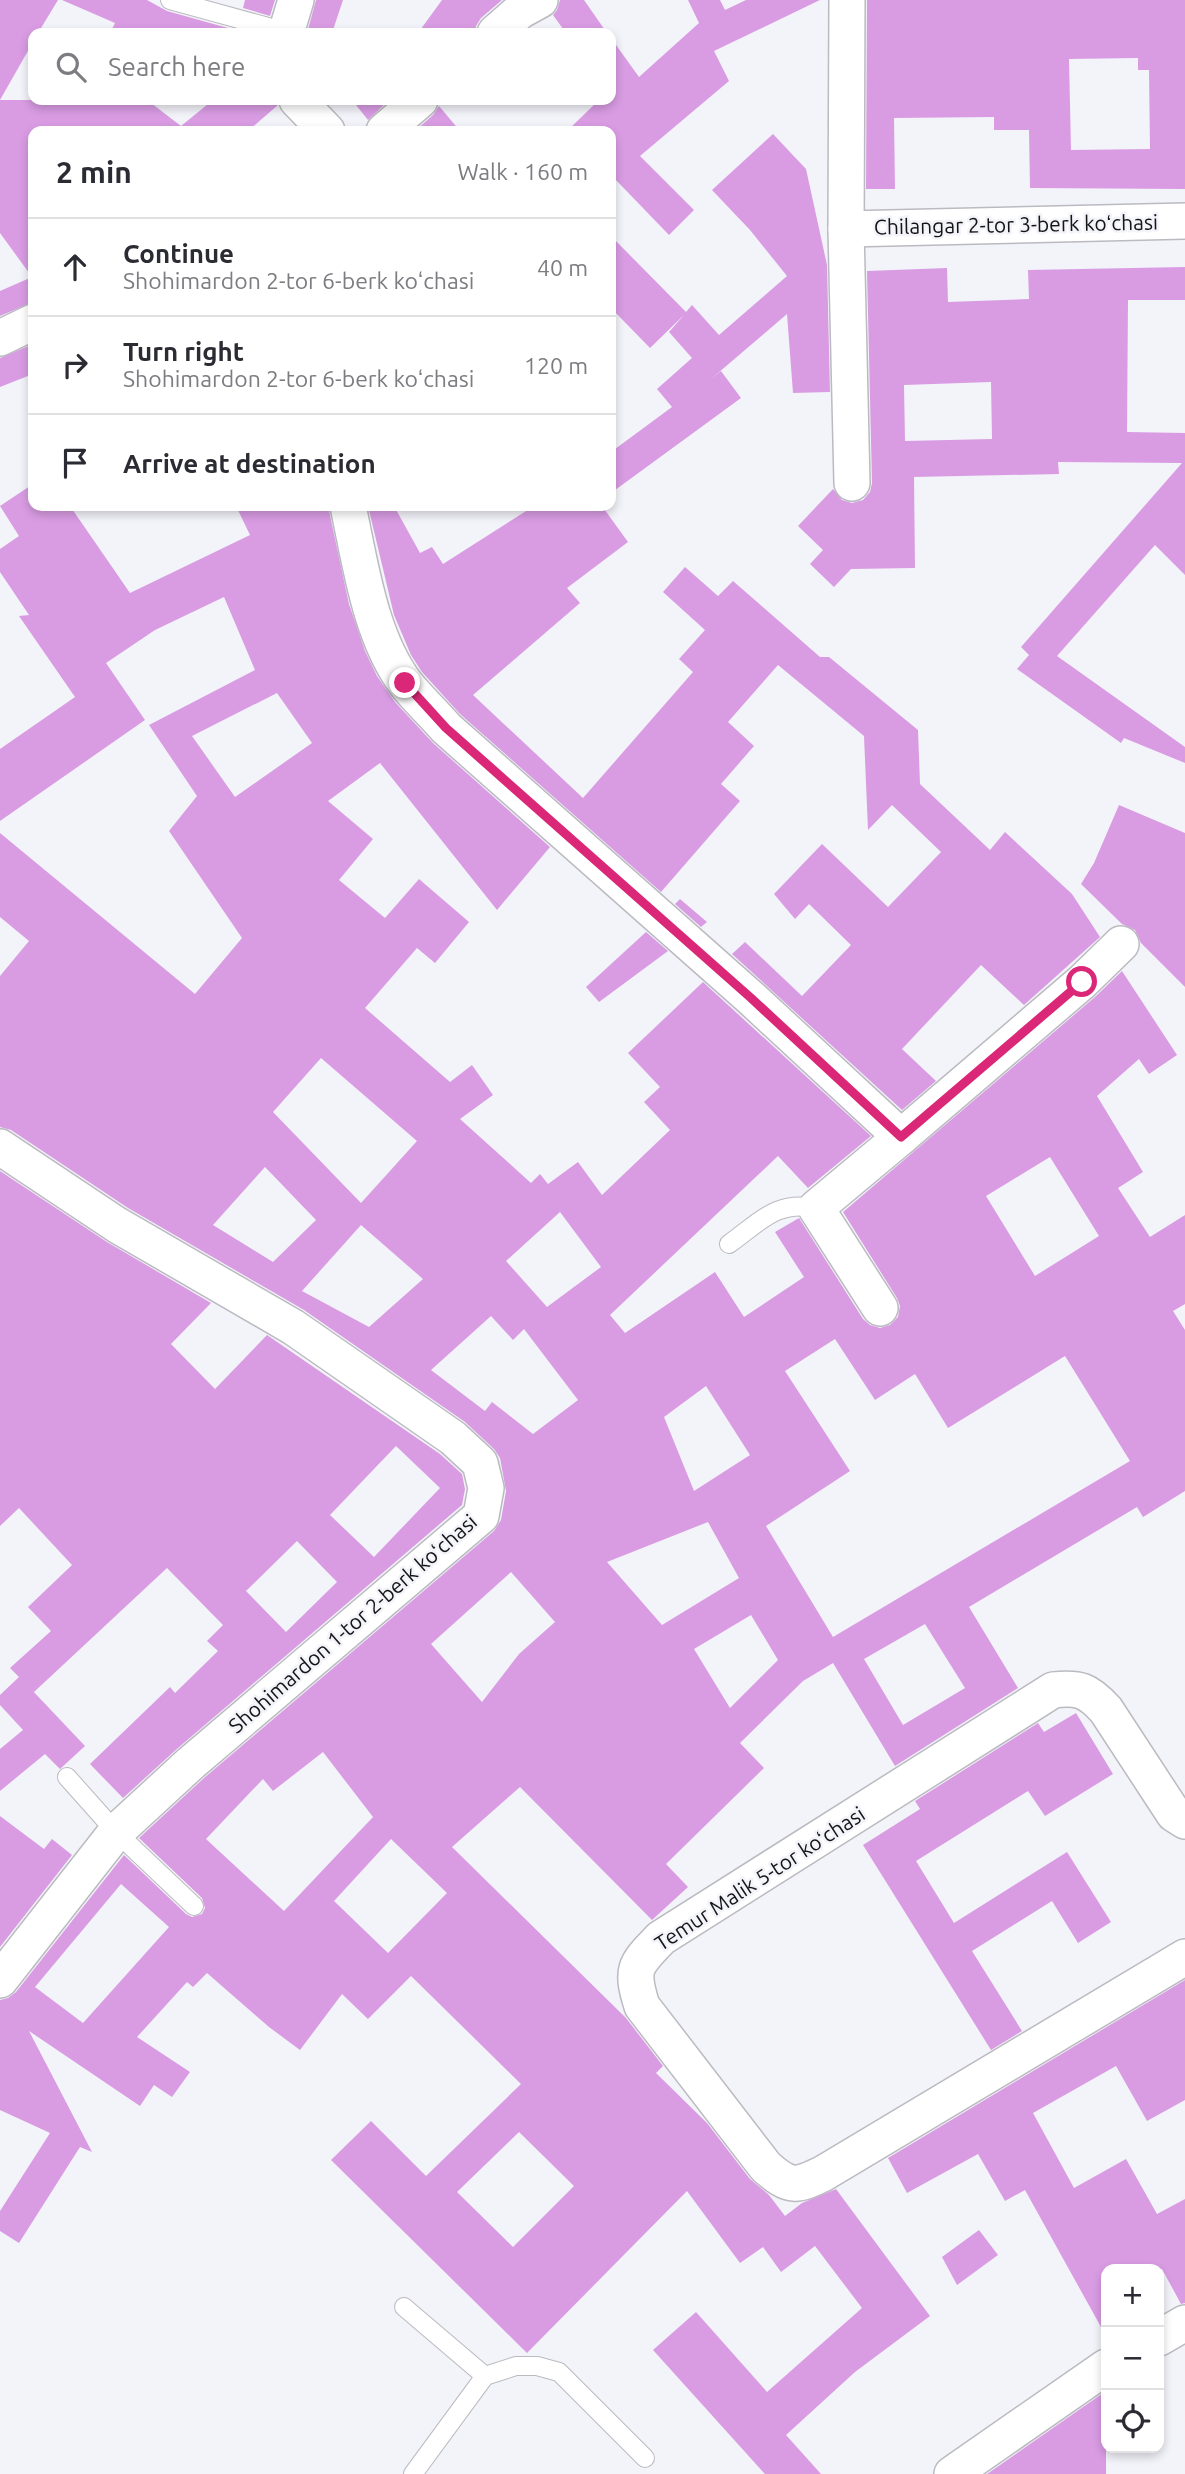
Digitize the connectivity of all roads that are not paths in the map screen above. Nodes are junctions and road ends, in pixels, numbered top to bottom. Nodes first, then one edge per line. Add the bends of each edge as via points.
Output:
1 (170, 0) edge
2 (540, 0) edge
3 (847, 0) edge
4 (289, 22) edge
5 (501, 28) edge
6 (302, 105) edge
7 (414, 105) edge
8 (322, 126) edge
9 (390, 126) edge
10 (1185, 221) edge
11 (846, 229) junction
12 (28, 324) edge
13 (0, 338) edge
14 (852, 483) dead end
15 (349, 511) edge
16 (1121, 944) dead end
17 (901, 1137) junction
18 (0, 1147) edge
19 (816, 1208) junction
20 (730, 1244) dead end
21 (880, 1308) dead end
22 (67, 1776) dead end
23 (1185, 1821) edge
24 (116, 1832) junction
25 (194, 1906) dead end
26 (1185, 1957) edge
27 (0, 1980) edge
28 (404, 2307) dead end
29 (1185, 2323) edge
30 (1164, 2335) edge
31 (1101, 2370) edge
32 (485, 2376) junction
33 (645, 2458) dead end
34 (413, 2474) edge
35 (952, 2474) edge

1 - 4 lane
2 - 5 street
3 - 11 street
6 - 8 street
7 - 9 street
10 - 11 street, Chilangar 2-tor 3-berk koʻchasi
11 - 14 street
12 - 13 street
15 - 17 street via 370,607 405,683 446,728
16 - 17 street
17 - 19 street
18 - 24 street, Shohimardon 1-tor 2-berk koʻchasi via 117,1225 293,1327 453,1438 480,1463 486,1488 481,1516
19 - 20 lane via 798,1204 775,1211
19 - 21 street
22 - 24 lane
23 - 26 street, Temur Malik 5-tor koʻchasi via 1174,1814 1093,1695 1073,1688 1053,1690 662,1938 638,1962 635,1983 642,2006 766,2167 783,2182 799,2185
24 - 25 lane
24 - 27 street, Shohimardon 1-tor 2-berk koʻchasi
28 - 32 lane
29 - 30 street
31 - 35 street
32 - 33 lane via 516,2366 559,2371
32 - 34 lane

